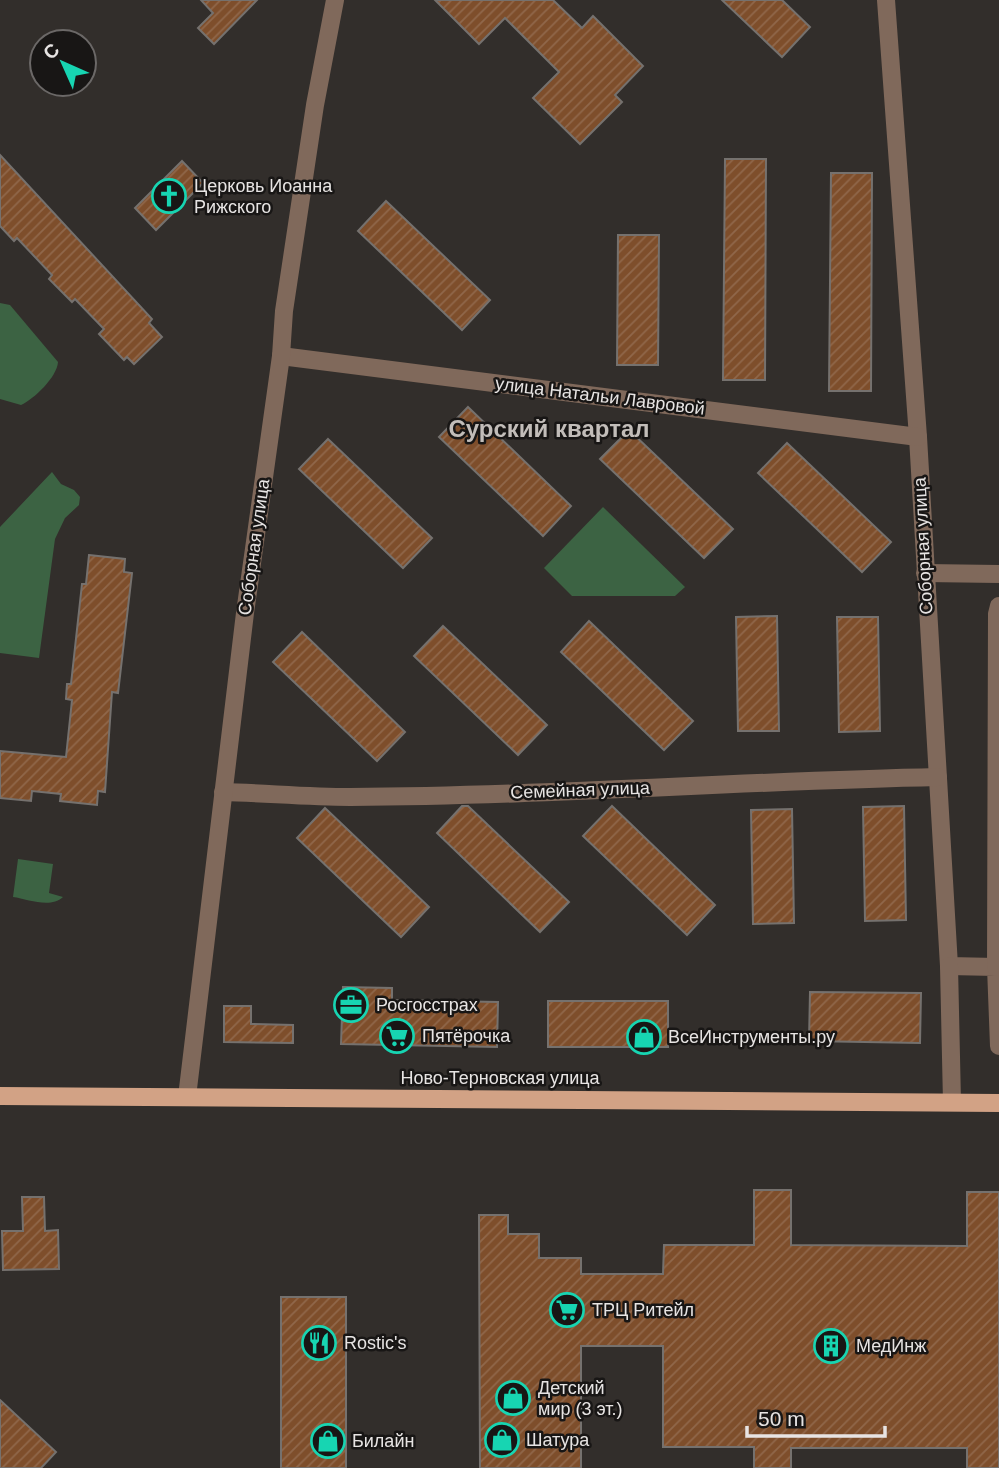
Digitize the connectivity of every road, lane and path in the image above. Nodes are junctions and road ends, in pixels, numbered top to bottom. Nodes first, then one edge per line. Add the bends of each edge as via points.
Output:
1 (335, 0) edge
2 (886, 0) edge
3 (281, 356) junction
4 (918, 437) junction
5 (925, 573) junction
6 (999, 573) edge
7 (999, 606) edge
8 (938, 777) junction
9 (222, 792) junction
10 (949, 966) junction
11 (996, 967) junction
12 (999, 1046) edge
13 (0, 1096) edge
14 (187, 1097) junction
15 (952, 1102) junction
16 (999, 1103) edge

1 - 3 street, Соборная улица via 315,105
2 - 4 street, Соборная улица
3 - 4 street, улица Натальи Лавровой
3 - 9 street, Соборная улица
4 - 5 street, Соборная улица
5 - 6 street
5 - 8 street, Соборная улица
7 - 11 street
8 - 9 street, Семейная улица via 348,797
8 - 10 street, Соборная улица
9 - 14 street, Соборная улица
10 - 11 street
10 - 15 street, Соборная улица
11 - 12 street
13 - 14 main road, Ново-Терновская улица
14 - 15 main road, Ново-Терновская улица
15 - 16 main road, Ново-Терновская улица

